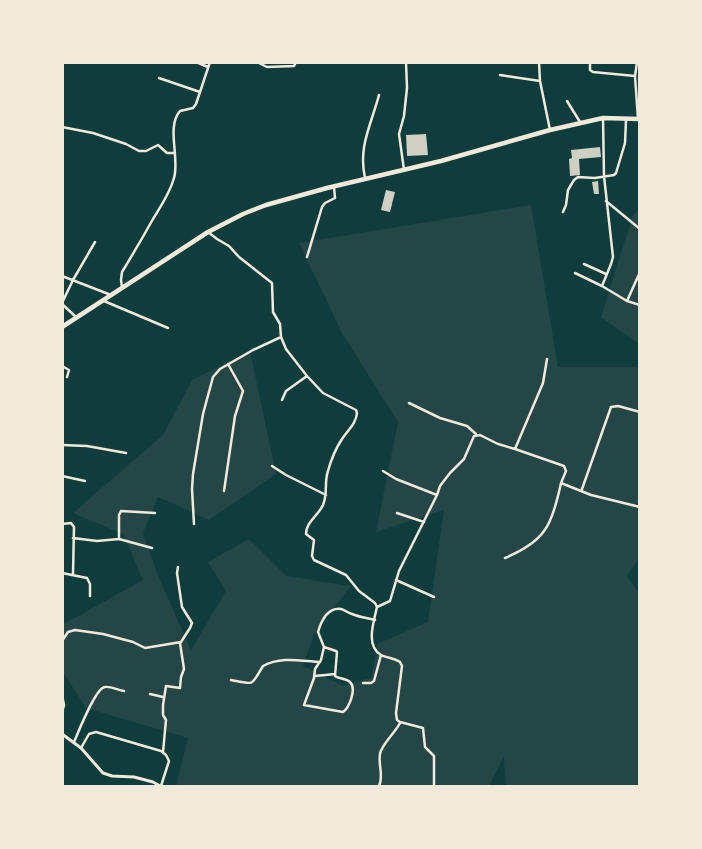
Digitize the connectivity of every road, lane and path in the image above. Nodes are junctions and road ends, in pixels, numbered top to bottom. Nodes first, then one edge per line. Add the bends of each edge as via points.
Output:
1 (196, 62) edge
2 (210, 62) edge
3 (257, 62) edge
4 (296, 62) edge
5 (406, 62) edge
6 (539, 62) edge
7 (590, 62) edge
8 (637, 62) edge
9 (208, 68) junction
10 (500, 75) dead end
11 (635, 76) junction
12 (159, 78) dead end
13 (540, 81) junction
14 (200, 92) junction
15 (380, 95) dead end
16 (568, 101) dead end
17 (604, 118) junction
18 (626, 118) junction
19 (639, 119) edge
20 (580, 124) junction
21 (62, 127) edge
22 (550, 130) junction
23 (175, 154) junction
24 (404, 170) junction
25 (604, 176) junction
26 (366, 180) junction
27 (334, 187) junction
28 (606, 201) junction
29 (563, 212) dead end
30 (640, 229) edge
31 (208, 232) junction
32 (95, 242) dead end
33 (307, 257) dead end
34 (584, 264) dead end
35 (640, 272) edge
36 (575, 273) dead end
37 (606, 274) junction
38 (62, 276) edge
39 (73, 280) junction
40 (602, 286) junction
41 (123, 289) junction
42 (113, 295) junction
43 (104, 301) junction
44 (627, 301) junction
45 (62, 304) edge
46 (640, 305) edge
47 (77, 318) junction
48 (62, 327) edge
49 (168, 328) dead end
50 (281, 337) junction
51 (547, 359) dead end
52 (228, 364) junction
53 (62, 366) edge
54 (307, 376) junction
55 (67, 377) dead end
56 (282, 400) dead end
57 (409, 403) dead end
58 (640, 412) edge
59 (476, 434) junction
60 (62, 445) edge
61 (515, 449) junction
62 (126, 452) dead end
63 (272, 466) dead end
64 (383, 471) dead end
65 (62, 476) edge
66 (85, 481) dead end
67 (562, 483) junction
68 (582, 490) junction
69 (224, 491) dead end
70 (326, 494) junction
71 (437, 495) junction
72 (640, 507) edge
73 (155, 513) dead end
74 (397, 514) dead end
75 (424, 522) junction
76 (62, 524) edge
77 (194, 524) dead end
78 (73, 538) junction
79 (119, 539) junction
80 (152, 548) dead end
81 (505, 558) dead end
82 (178, 566) dead end
83 (62, 573) edge
84 (73, 574) junction
85 (396, 580) junction
86 (90, 596) dead end
87 (434, 597) dead end
88 (377, 606) junction
89 (375, 620) junction
90 (62, 641) edge
91 (180, 643) junction
92 (324, 647) junction
93 (381, 655) junction
94 (320, 662) junction
95 (334, 674) junction
96 (315, 676) junction
97 (231, 680) dead end
98 (362, 683) dead end
99 (124, 691) dead end
100 (150, 694) dead end
101 (62, 695) edge
102 (163, 697) junction
103 (62, 713) edge
104 (400, 722) junction
105 (62, 734) edge
106 (74, 742) junction
107 (82, 748) junction
108 (163, 752) junction
109 (160, 786) edge
110 (379, 786) edge
111 (434, 786) edge

1 - 9 street
2 - 9 street
3 - 4 street via 267,68 294,66
5 - 24 street via 407,88 399,134
6 - 13 street
7 - 11 street via 593,72
8 - 11 street
9 - 14 street
10 - 13 street
11 - 19 street
12 - 14 street
13 - 22 street
14 - 23 street via 193,108 176,115
15 - 26 street via 365,143 362,164
16 - 20 street
17 - 18 highway
17 - 20 highway
17 - 25 street
18 - 19 highway
18 - 25 street via 625,144 616,173
20 - 22 highway
21 - 23 street via 93,133 139,151 158,145
22 - 24 highway
23 - 41 street via 176,171 170,190 122,272
24 - 26 highway
25 - 28 street
25 - 29 street via 574,180
26 - 27 highway
27 - 31 highway via 266,205
27 - 33 street via 335,198 322,207
28 - 30 street
28 - 37 street via 613,257
31 - 41 highway
31 - 50 street via 272,283 273,312 280,324
32 - 39 street
34 - 37 street
35 - 44 street
36 - 40 street
37 - 40 street
38 - 39 street
39 - 42 street
39 - 45 street
40 - 44 street
41 - 42 highway
42 - 43 highway
43 - 47 highway
43 - 49 street
44 - 46 street
45 - 47 street
47 - 48 highway
50 - 52 street
50 - 54 street
51 - 61 street via 543,383
52 - 69 street via 243,391 235,416
52 - 77 street via 213,377 204,414 193,474
53 - 55 street via 69,370
54 - 56 street via 286,390
54 - 70 street via 327,396 358,412 328,471
57 - 59 street via 440,418 467,426
58 - 68 street via 618,406 609,410
59 - 61 street
59 - 71 street via 464,459 440,486
60 - 62 street
61 - 67 street via 564,466 566,471
63 - 70 street
64 - 71 street
65 - 66 street
67 - 68 street
67 - 81 street via 545,531
68 - 72 street
70 - 88 street via 319,513 309,523 306,532 314,541 312,558 346,575
71 - 75 street
73 - 79 street via 121,511
74 - 75 street
75 - 85 street
76 - 78 street via 74,525
78 - 79 street
78 - 84 street
79 - 80 street
82 - 91 street via 182,607 192,623
83 - 84 street
84 - 86 street via 88,578
85 - 87 street
85 - 88 street via 390,601
88 - 89 street
89 - 92 street via 342,609 331,610 318,632
89 - 93 street via 372,645
90 - 91 street via 68,632 75,630 103,634 146,648
91 - 102 street via 184,669 180,688 166,686
92 - 94 street
92 - 95 street via 337,652
93 - 98 street via 374,681
93 - 104 street via 397,660 402,666 396,713
94 - 96 street
94 - 97 street via 284,660 266,665 253,682
95 - 96 street
95 - 96 street via 352,685 351,698 343,712 304,705
99 - 106 street via 105,686 100,689
100 - 102 street
101 - 103 street
102 - 108 street via 166,720
104 - 110 street via 380,752
104 - 111 street via 423,728 425,747 436,762
105 - 106 street
106 - 107 street
107 - 108 street via 89,734 96,732
107 - 109 street via 103,773 134,777
108 - 109 street via 169,763

